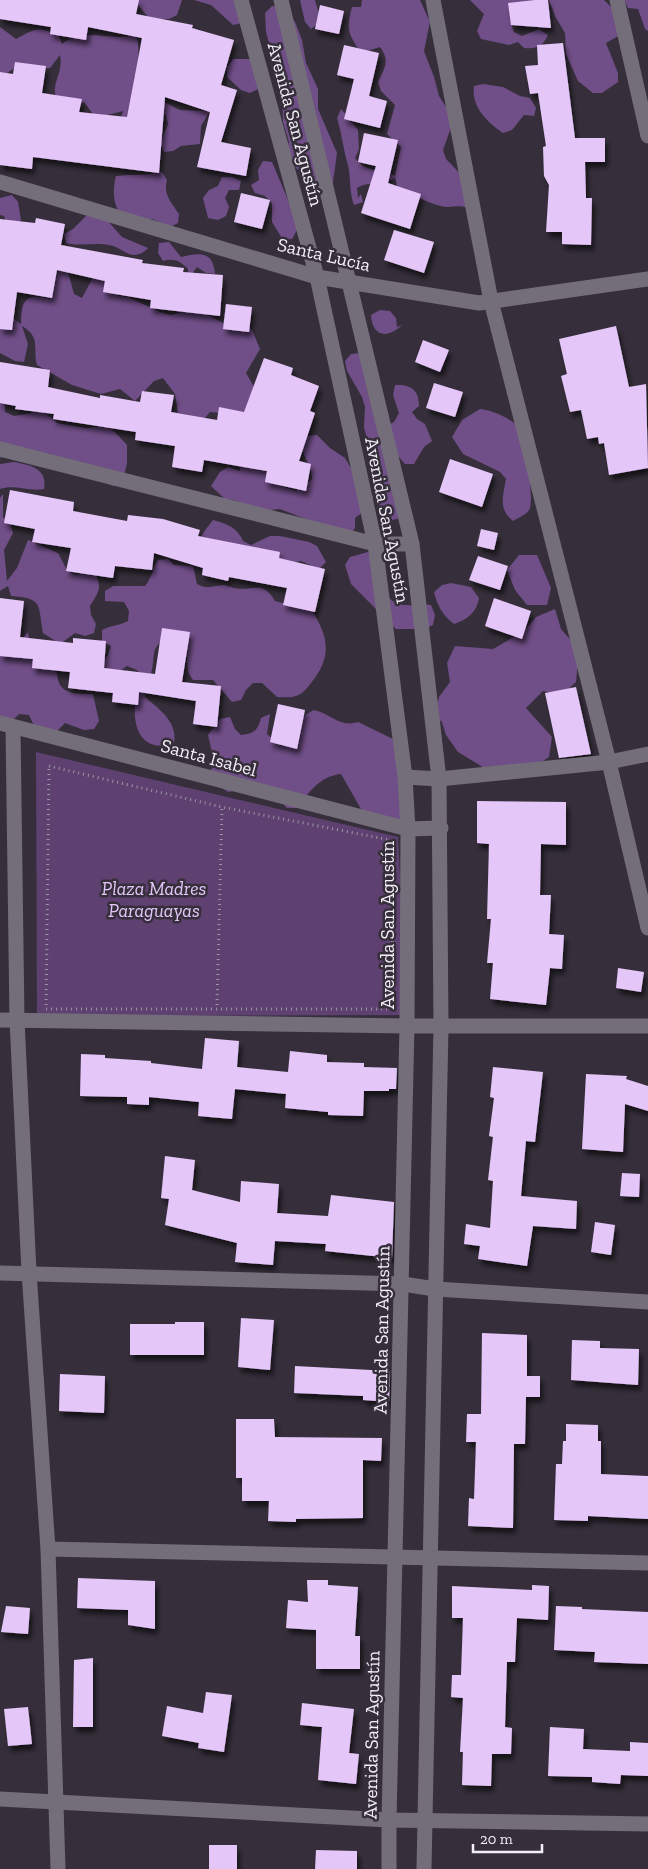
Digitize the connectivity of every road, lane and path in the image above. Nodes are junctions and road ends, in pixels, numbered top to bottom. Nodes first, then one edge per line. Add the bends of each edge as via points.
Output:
1 (241, 0) edge
2 (281, 0) edge
3 (433, 0) edge
4 (617, 0) edge
5 (648, 136) edge
6 (0, 182) edge
7 (317, 277) junction
8 (648, 279) edge
9 (348, 282) junction
10 (491, 301) junction
11 (0, 449) edge
12 (375, 544) junction
13 (412, 544) junction
14 (6, 725) edge
15 (648, 754) edge
16 (609, 762) junction
17 (405, 777) junction
18 (439, 779) junction
19 (222, 807) junction
20 (441, 828) junction
21 (408, 829) junction
22 (648, 928) edge
23 (217, 1008) junction
24 (0, 1020) edge
25 (17, 1020) junction
26 (407, 1026) junction
27 (441, 1026) junction
28 (648, 1026) edge
29 (29, 1272) junction
30 (0, 1273) edge
31 (403, 1284) junction
32 (436, 1289) junction
33 (648, 1302) edge
34 (48, 1549) junction
35 (396, 1555) junction
36 (432, 1556) junction
37 (648, 1563) edge
38 (0, 1799) edge
39 (56, 1800) junction
40 (389, 1820) junction
41 (424, 1820) junction
42 (648, 1824) edge
43 (58, 1869) edge
44 (390, 1869) edge
45 (424, 1869) edge

1 - 7 street, Avenida San Agustín
2 - 9 street, Avenida San Agustín
3 - 10 street
4 - 5 street
6 - 7 street, Santa Lucía
7 - 9 street, Santa Lucía
7 - 12 street, Avenida San Agustín
8 - 10 street, Santa Lucía
9 - 10 street, Santa Lucía via 479,303
9 - 13 street, Avenida San Agustín
10 - 16 street
11 - 12 street
12 - 13 street
12 - 17 street, Avenida San Agustín
13 - 18 street, Avenida San Agustín
14 - 21 street, Santa Isabel
14 - 25 street
15 - 16 street
16 - 18 street
16 - 22 street
17 - 18 street
17 - 21 street, Avenida San Agustín
18 - 20 street, Avenida San Agustín
19 - 23 path
19 - 23 path via 390,840 394,1009
19 - 23 path via 49,766 46,1010
20 - 21 street, Santa Isabel
20 - 27 street, Avenida San Agustín
21 - 26 street, Avenida San Agustín
24 - 25 street
25 - 26 street
25 - 29 street
26 - 27 street
26 - 31 street, Avenida San Agustín
27 - 28 street
27 - 32 street, Avenida San Agustín
29 - 30 street
29 - 31 street
29 - 34 street
31 - 32 street
31 - 35 street, Avenida San Agustín
32 - 33 street
32 - 36 street, Avenida San Agustín
34 - 35 street
34 - 39 street
35 - 36 street
35 - 40 street, Avenida San Agustín
36 - 37 street
36 - 41 street, Avenida San Agustín
38 - 39 street
39 - 40 street
39 - 43 street
40 - 41 street
40 - 44 street, Avenida San Agustín
41 - 42 street
41 - 45 street, Avenida San Agustín

